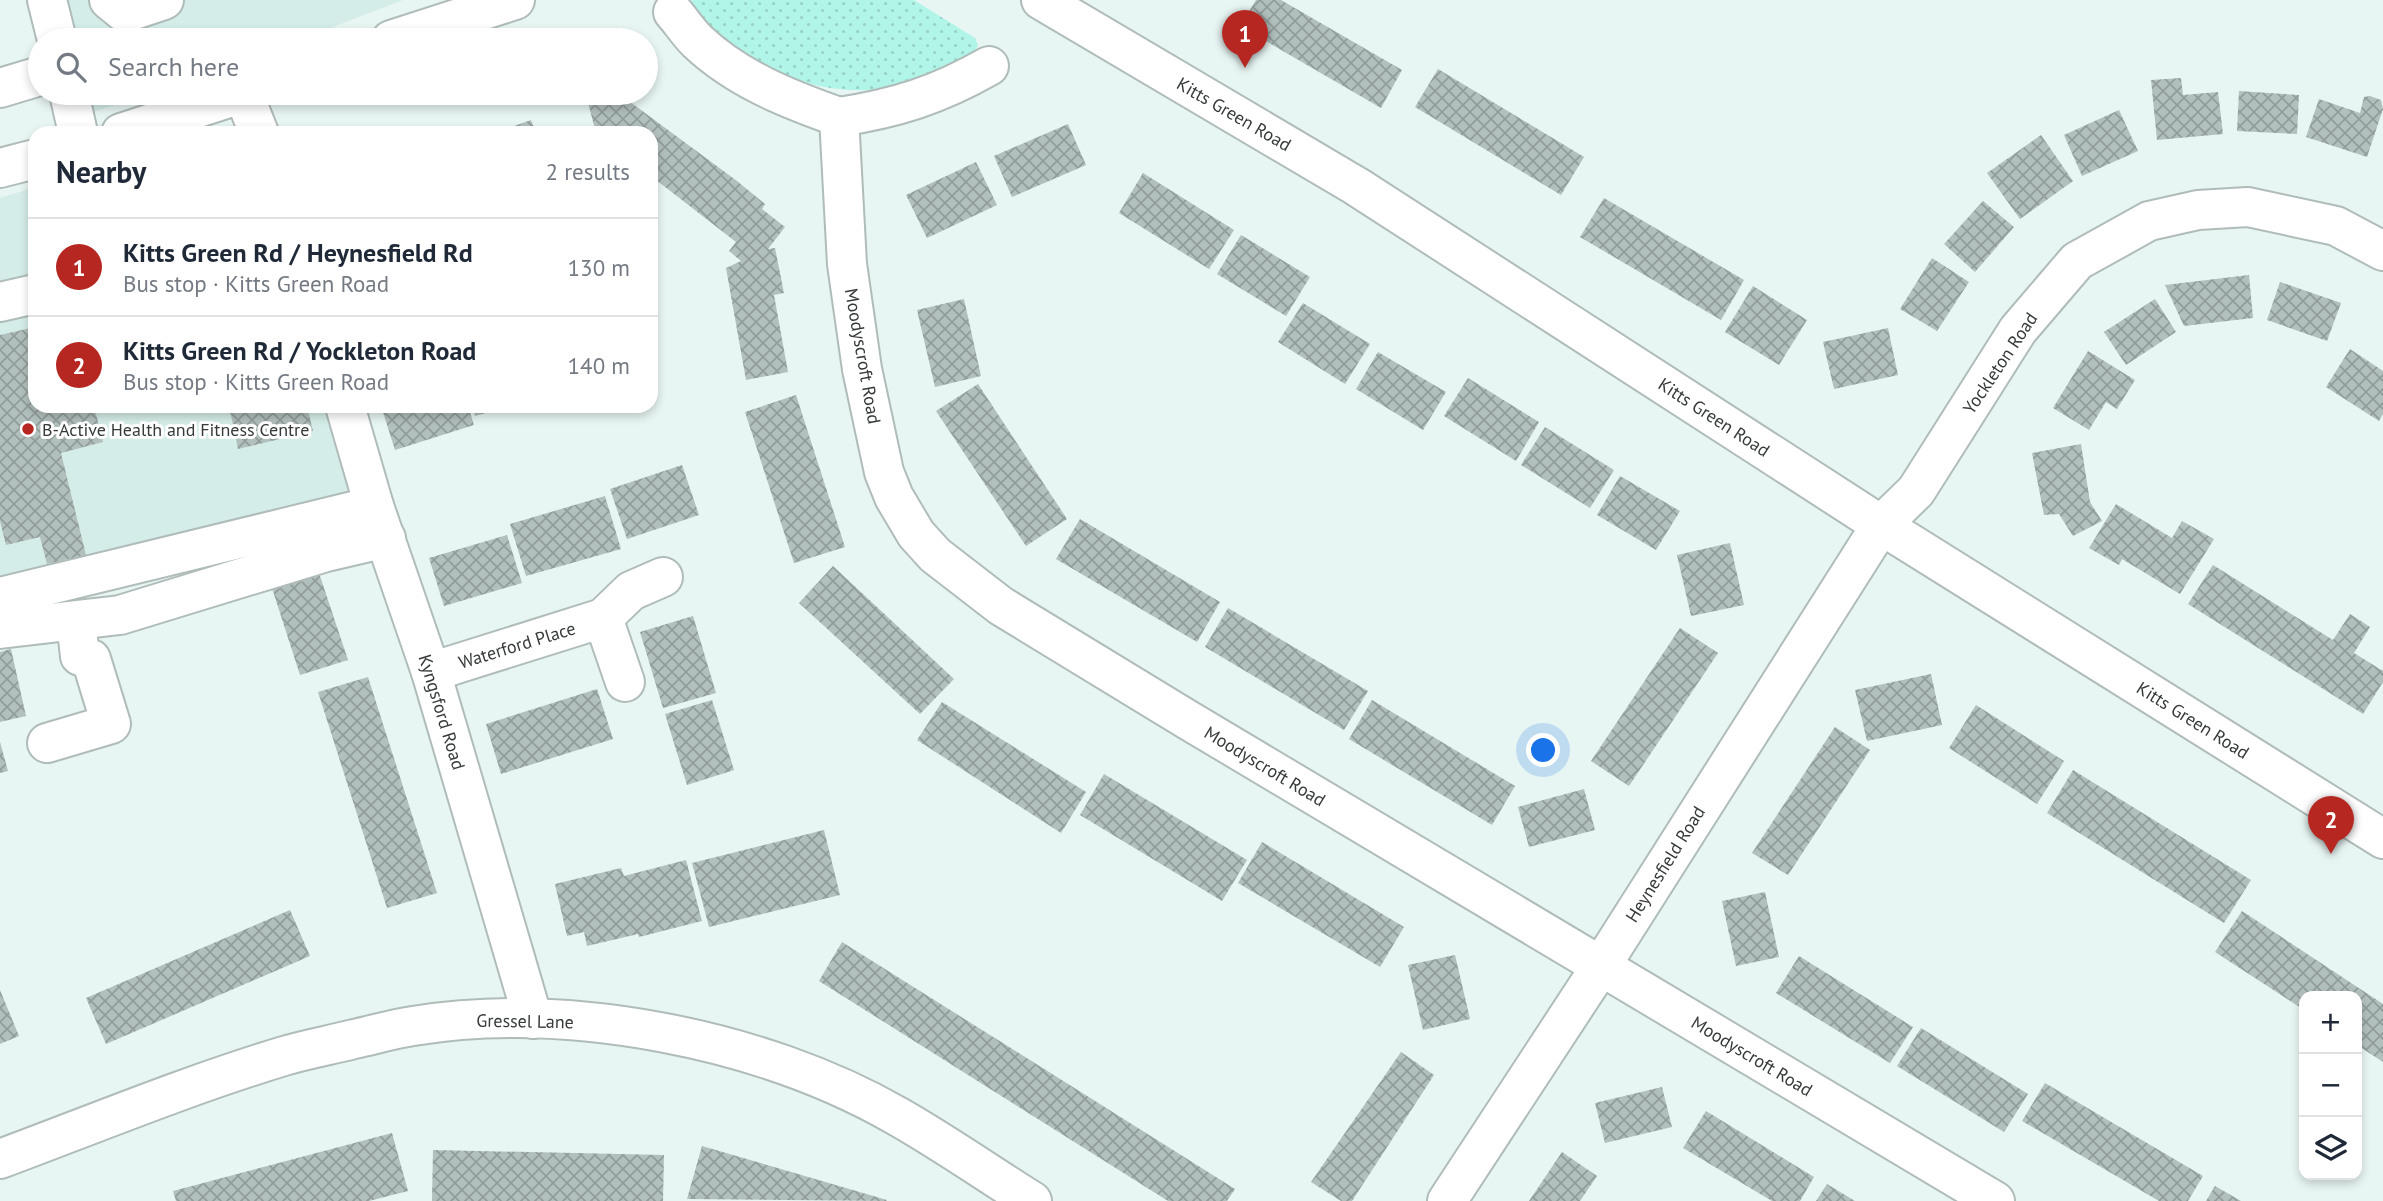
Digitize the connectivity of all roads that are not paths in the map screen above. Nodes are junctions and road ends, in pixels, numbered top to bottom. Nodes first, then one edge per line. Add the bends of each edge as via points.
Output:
1 (47, 0) edge
2 (109, 0) edge
3 (164, 0) edge
4 (515, 0) edge
5 (1041, 0) edge
6 (673, 12) dead end
7 (54, 28) edge
8 (428, 28) edge
9 (989, 66) dead end
10 (28, 80) edge
11 (0, 88) edge
12 (72, 105) edge
13 (206, 105) edge
14 (248, 105) edge
15 (839, 117) junction
16 (76, 126) edge
17 (142, 126) edge
18 (256, 126) edge
19 (28, 161) edge
20 (0, 168) edge
21 (2383, 251) edge
22 (28, 296) edge
23 (0, 302) edge
24 (347, 413) edge
25 (380, 522) junction
26 (1881, 525) junction
27 (663, 577) dead end
28 (0, 597) edge
29 (603, 618) junction
30 (76, 621) junction
31 (0, 629) edge
32 (431, 672) junction
33 (625, 682) dead end
34 (47, 743) dead end
35 (2383, 839) edge
36 (1601, 966) junction
37 (533, 1019) junction
38 (0, 1159) edge
39 (1032, 1201) edge
40 (1447, 1201) edge
41 (1996, 1201) edge

1 - 7 street
2 - 3 street via 125,13
4 - 8 street
5 - 26 street, Kitts Green Road via 1356,186
6 - 15 street via 697,40 745,76
9 - 15 street via 906,104
10 - 11 street
12 - 16 street
13 - 17 street
14 - 18 street
15 - 36 street, Moodyscroft Road via 847,264 862,369 884,472 916,534 935,555 1001,606
19 - 20 street
21 - 26 street, Yockleton Road via 2336,226 2248,207 2197,209 2149,221 2077,261 2018,330 1916,491
22 - 23 street
24 - 25 street, Kyngsford Road
25 - 28 street
25 - 30 street via 326,552 120,615
25 - 32 street, Kyngsford Road
26 - 35 street, Kitts Green Road
26 - 36 street, Heynesfield Road
27 - 29 street, Waterford Place via 631,591
29 - 32 street, Waterford Place
29 - 33 street
30 - 31 street
30 - 34 street via 80,656 92,659 111,723
32 - 37 street, Kyngsford Road
36 - 40 street, Heynesfield Road
36 - 41 street, Moodyscroft Road
37 - 38 street, Gressel Lane via 412,1026 286,1055
37 - 39 street, Gressel Lane via 653,1030 771,1060 896,1115

